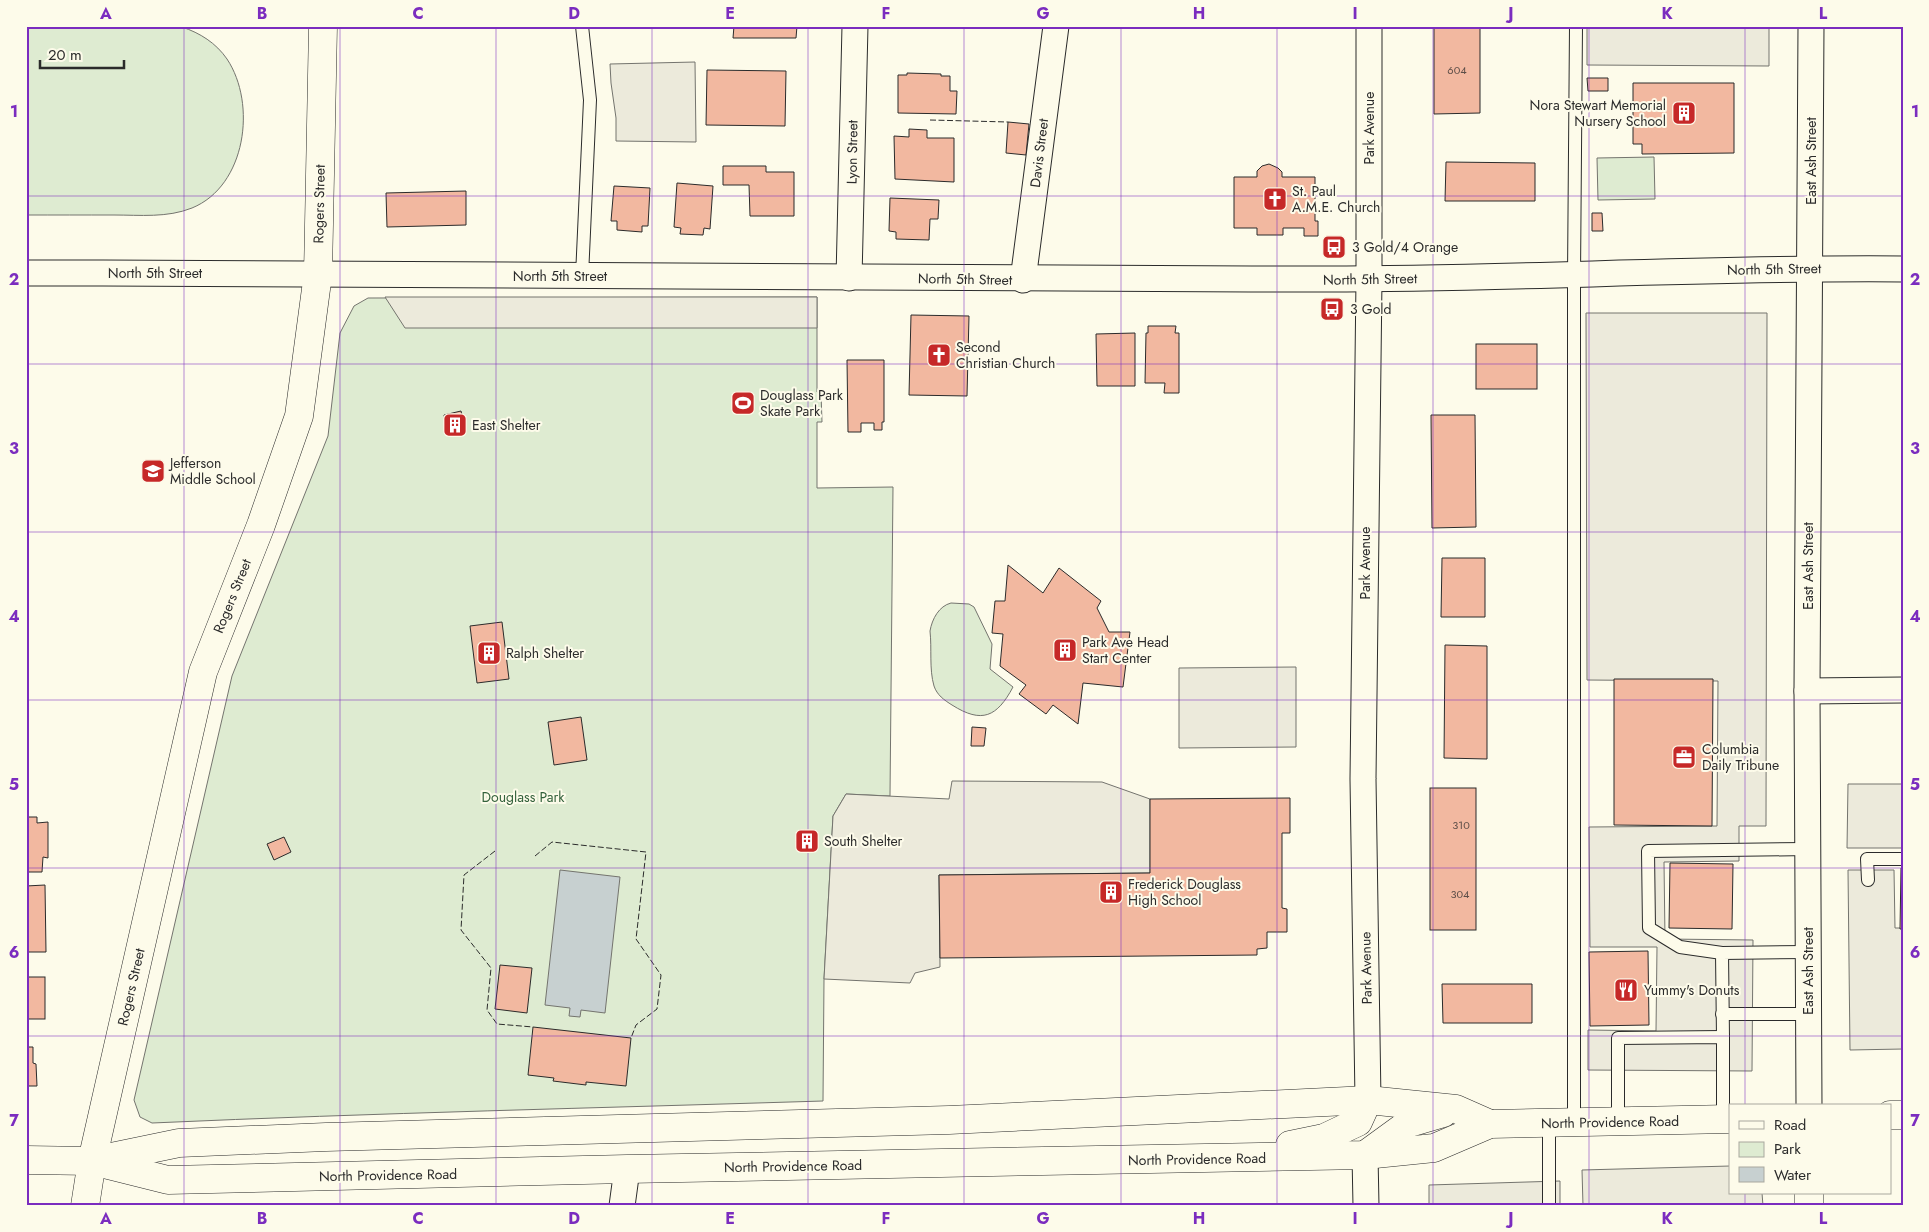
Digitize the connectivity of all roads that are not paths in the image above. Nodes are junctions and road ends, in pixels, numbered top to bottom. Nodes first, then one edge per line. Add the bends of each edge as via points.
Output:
1 (323, 26) edge
2 (582, 26) edge
3 (855, 26) edge
4 (1056, 26) edge
5 (1369, 26) edge
6 (1576, 26) edge
7 (1811, 26) edge
8 (1810, 268) junction
9 (1903, 269) edge
10 (26, 273) edge
11 (318, 274) junction
12 (582, 276) junction
13 (1574, 276) junction
14 (849, 278) junction
15 (1368, 279) junction
16 (1023, 280) junction
17 (1903, 690) edge
18 (1807, 691) junction
19 (1808, 849) junction
20 (1903, 859) edge
21 (1868, 880) dead end
22 (1808, 952) junction
23 (1722, 953) junction
24 (1722, 1014) junction
25 (1809, 1014) junction
26 (1723, 1037) junction
27 (1368, 1100) junction
28 (1809, 1104) edge
29 (1456, 1109) junction
30 (1727, 1119) edge
31 (1618, 1122) junction
32 (1562, 1123) junction
33 (1490, 1124) junction
34 (1365, 1155) junction
35 (1225, 1158) junction
36 (26, 1160) edge
37 (92, 1161) junction
38 (627, 1169) junction
39 (85, 1206) edge
40 (622, 1206) edge
41 (1366, 1206) edge
42 (1549, 1206) edge

1 - 11 main road, Rogers Street
2 - 12 lane via 590,100
3 - 14 street, Lyon Street
4 - 16 street, Davis Street
5 - 15 street, Park Avenue
6 - 13 lane
7 - 8 street, East Ash Street
8 - 9 street, North 5th Street
8 - 13 street, North 5th Street
8 - 18 street, East Ash Street
10 - 11 street, North 5th Street
11 - 12 street, North 5th Street
11 - 37 main road, Rogers Street via 299,416 202,672
12 - 14 street, North 5th Street
13 - 15 street, North 5th Street
13 - 32 lane
14 - 16 street, North 5th Street
15 - 16 street, North 5th Street
15 - 27 street, Park Avenue via 1363,779
17 - 18 street
18 - 19 street, East Ash Street
19 - 22 street, East Ash Street
19 - 23 lane via 1648,852 1648,928 1680,947
20 - 21 lane via 1868,859
22 - 23 lane
22 - 25 street, East Ash Street
23 - 24 lane
24 - 25 lane
24 - 26 lane
25 - 28 street, East Ash Street
26 - 30 lane
26 - 31 lane via 1618,1038
27 - 29 main road, North Providence Road
27 - 35 main road via 1358,1122 1324,1138
27 - 37 main road, North Providence Road via 940,1120 179,1143
29 - 33 main road, North Providence Road
29 - 34 main road via 1409,1122
30 - 31 main road, North Providence Road
31 - 32 main road, North Providence Road
32 - 33 main road, North Providence Road
32 - 42 lane
33 - 34 main road, North Providence Road via 1434,1148
34 - 35 main road, North Providence Road
34 - 41 street
35 - 38 main road, North Providence Road
36 - 37 main road, North Providence Road
37 - 38 main road, North Providence Road via 168,1180
37 - 39 main road, Rogers Street
38 - 40 street

